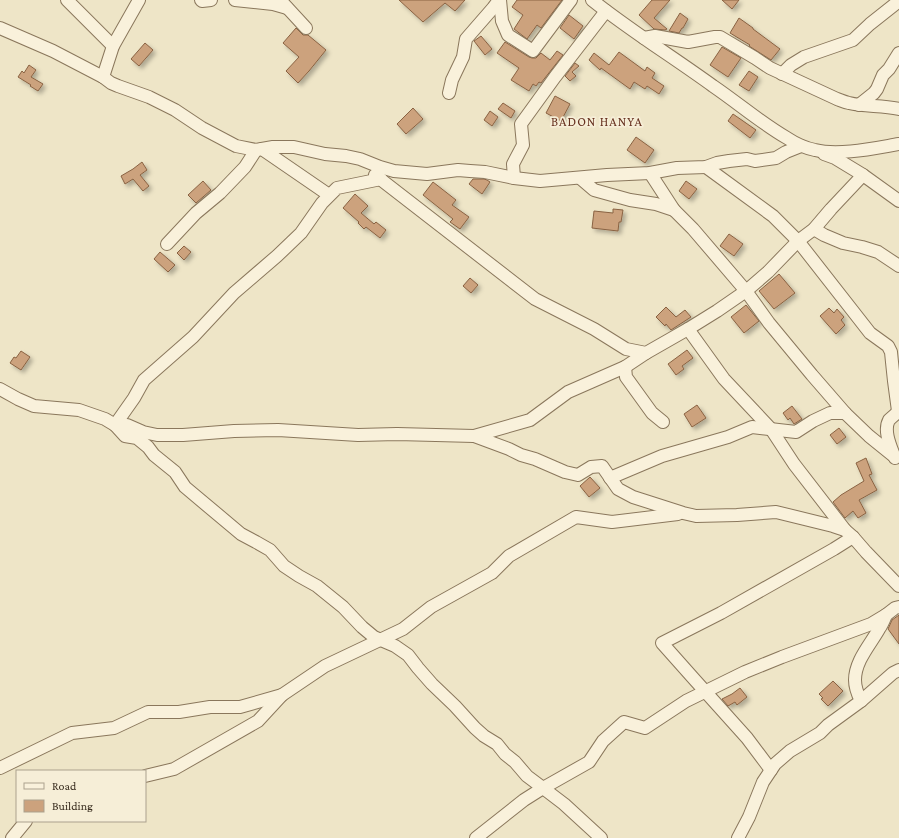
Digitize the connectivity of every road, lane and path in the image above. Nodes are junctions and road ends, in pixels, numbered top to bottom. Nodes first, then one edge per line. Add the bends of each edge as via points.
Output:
1 (67, 0) edge
2 (139, 0) edge
3 (201, 0) edge
4 (211, 0) edge
5 (235, 0) edge
6 (499, 0) edge
7 (571, 0) edge
8 (592, 0) edge
9 (899, 1) edge
10 (283, 4) edge
11 (606, 11) junction
12 (0, 28) edge
13 (306, 28) dead end
14 (644, 38) junction
15 (113, 46) junction
16 (899, 53) edge
17 (782, 74) junction
18 (103, 77) junction
19 (449, 93) dead end
20 (859, 105) junction
21 (899, 109) edge
22 (899, 144) edge
23 (801, 146) junction
24 (259, 150) junction
25 (817, 151) junction
26 (354, 158) junction
27 (706, 166) junction
28 (650, 173) junction
29 (863, 175) junction
30 (514, 178) junction
31 (580, 178) junction
32 (381, 179) junction
33 (329, 195) junction
34 (899, 201) edge
35 (674, 210) junction
36 (814, 229) junction
37 (798, 241) junction
38 (167, 244) dead end
39 (899, 266) edge
40 (746, 290) junction
41 (688, 329) junction
42 (646, 353) junction
43 (625, 367) junction
44 (0, 389) edge
45 (899, 411) edge
46 (845, 413) junction
47 (663, 422) dead end
48 (115, 425) junction
49 (771, 429) junction
50 (474, 436) junction
51 (897, 461) edge
52 (610, 478) junction
53 (683, 513) junction
54 (849, 534) junction
55 (899, 586) edge
56 (899, 607) edge
57 (886, 615) junction
58 (380, 640) junction
59 (899, 670) edge
60 (705, 692) junction
61 (282, 695) junction
62 (861, 701) junction
63 (0, 768) edge
64 (771, 770) junction
65 (146, 776) edge
66 (543, 788) junction
67 (25, 822) edge
68 (12, 838) edge
69 (476, 838) edge
70 (601, 838) edge
71 (738, 838) edge

1 - 15 street
2 - 15 street
3 - 4 street
5 - 10 street
6 - 7 street via 502,21 508,35 533,51
6 - 19 street via 466,39 463,57
8 - 11 street
9 - 17 street via 852,40 804,57
10 - 13 street
11 - 14 street
11 - 30 street via 521,124 523,146 514,164
12 - 18 street
14 - 17 street via 655,36 688,42 720,37
14 - 23 street
15 - 18 street
16 - 20 street via 874,93
17 - 20 street via 836,99
18 - 24 street via 111,83 154,99 236,146
20 - 21 street
22 - 25 street via 871,149
23 - 25 street
23 - 27 street via 776,158 729,161
24 - 26 street via 294,147
24 - 33 street
24 - 38 street via 220,193 196,213
25 - 29 street via 835,158
26 - 30 street via 394,171 410,173 427,174 458,170
26 - 32 street
27 - 28 street
27 - 37 street via 773,216
28 - 31 street
28 - 35 street
29 - 34 street
29 - 36 street
30 - 31 street via 540,181
31 - 35 street via 594,190
32 - 33 street via 337,188
32 - 42 street via 536,299 626,349
33 - 48 street via 301,233 234,293 194,337 144,380
35 - 40 street
36 - 37 street
36 - 39 street via 843,243 878,252
37 - 40 street
37 - 45 street via 870,332 888,346
40 - 41 street
40 - 46 street via 769,323
41 - 42 street
41 - 49 street via 724,379
42 - 43 street
43 - 47 street via 626,377 652,413
43 - 50 street via 568,392 530,420
44 - 48 street via 34,406 79,410 105,418
45 - 51 street via 890,419 886,428
46 - 49 street via 830,413 796,432
46 - 51 street
48 - 50 street via 127,425 157,435 278,430 358,436
48 - 58 street via 125,436 137,438 148,447 174,472 185,487 241,534 270,550 284,566 343,606 362,627
49 - 52 street via 752,427 728,437 662,456
49 - 54 street via 794,464
50 - 52 street via 565,472 578,475 602,466
52 - 53 street via 618,489 633,497
53 - 54 street via 696,516 776,512 833,526
53 - 58 street via 612,522 576,517 509,556 492,573 432,607 403,629
54 - 55 street
54 - 60 street via 834,549 662,643
56 - 57 street
57 - 60 street via 871,624 745,672
57 - 62 street via 857,667 855,680
58 - 61 street via 325,666
58 - 66 street via 408,655 475,728
59 - 62 street
60 - 64 street via 747,738
60 - 66 street via 686,701 645,728 624,722 603,741 589,762
61 - 63 street via 240,707 148,712 114,728 72,733
61 - 65 street via 258,721 174,769
62 - 64 street via 820,733 790,751
64 - 71 street
66 - 69 street
66 - 70 street
67 - 68 street

